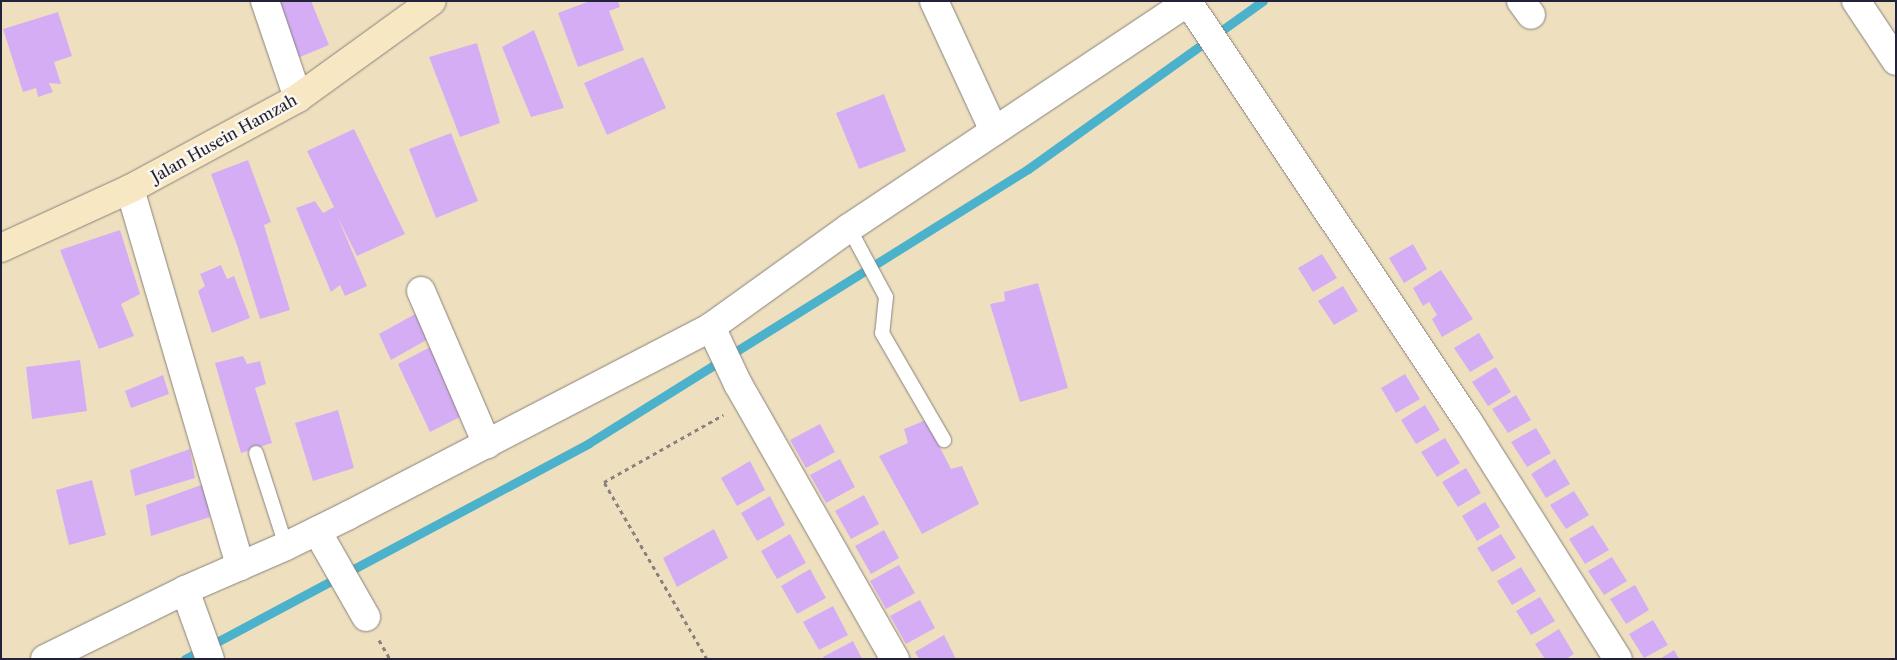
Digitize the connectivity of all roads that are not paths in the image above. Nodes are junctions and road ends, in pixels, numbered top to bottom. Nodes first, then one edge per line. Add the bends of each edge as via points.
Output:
1 (265, 1) edge
2 (432, 1) edge
3 (934, 1) edge
4 (1856, 1) edge
5 (1189, 3) edge
6 (1896, 61) edge
7 (298, 98) junction
8 (994, 131) junction
9 (130, 190) junction
10 (853, 234) junction
11 (1, 248) edge
12 (421, 292) dead end
13 (711, 328) junction
14 (944, 440) dead end
15 (487, 444) junction
16 (256, 453) dead end
17 (318, 532) junction
18 (286, 546) junction
19 (240, 566) junction
20 (187, 595) junction
21 (366, 617) dead end
22 (45, 659) edge
23 (210, 659) edge
24 (895, 659) edge
25 (1618, 659) edge

1 - 7 street
2 - 7 street, Jalan Husein Hamzah
3 - 8 street
4 - 6 street
5 - 8 street
5 - 25 street via 1468,421
7 - 9 street, Jalan Husein Hamzah
8 - 10 street
9 - 11 street, Jalan Husein Hamzah
9 - 19 street
10 - 13 street
10 - 14 lane via 886,297 882,333
12 - 15 street
13 - 15 street
13 - 24 street via 743,393
15 - 17 street
16 - 18 lane
17 - 18 street
17 - 21 street
18 - 19 street
19 - 20 street
20 - 22 street
20 - 23 street

